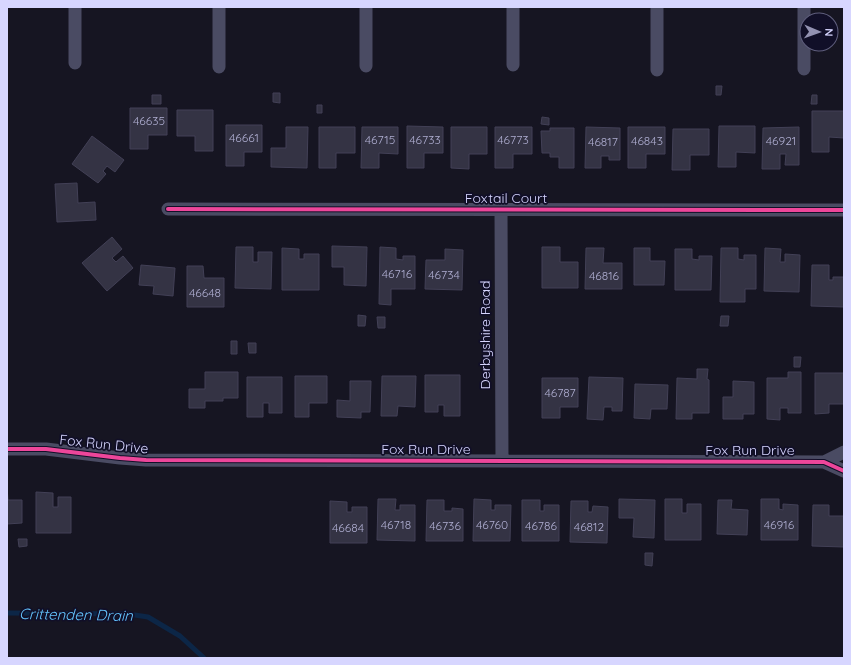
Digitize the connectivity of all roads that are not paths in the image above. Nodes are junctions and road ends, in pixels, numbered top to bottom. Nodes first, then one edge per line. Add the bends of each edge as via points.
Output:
1 (75, 7) edge
2 (219, 7) edge
3 (366, 7) edge
4 (513, 7) edge
5 (657, 7) edge
6 (804, 7) edge
7 (74, 63) dead end
8 (513, 65) dead end
9 (366, 66) dead end
10 (219, 67) dead end
11 (804, 69) dead end
12 (657, 70) dead end
13 (168, 209) dead end
14 (501, 209) junction
15 (844, 210) edge
16 (7, 449) edge
17 (844, 452) edge
18 (502, 460) junction
19 (824, 462) junction
20 (844, 471) edge

1 - 7 street
2 - 10 street
3 - 9 street
4 - 8 street
5 - 12 street
6 - 11 street
13 - 14 street, Foxtail Court
14 - 15 street, Foxtail Court
14 - 18 street, Derbyshire Road
16 - 18 street, Fox Run Drive via 46,449 146,460
17 - 19 street, Fox Run Drive
18 - 19 street, Fox Run Drive
19 - 20 street, Fox Run Drive

